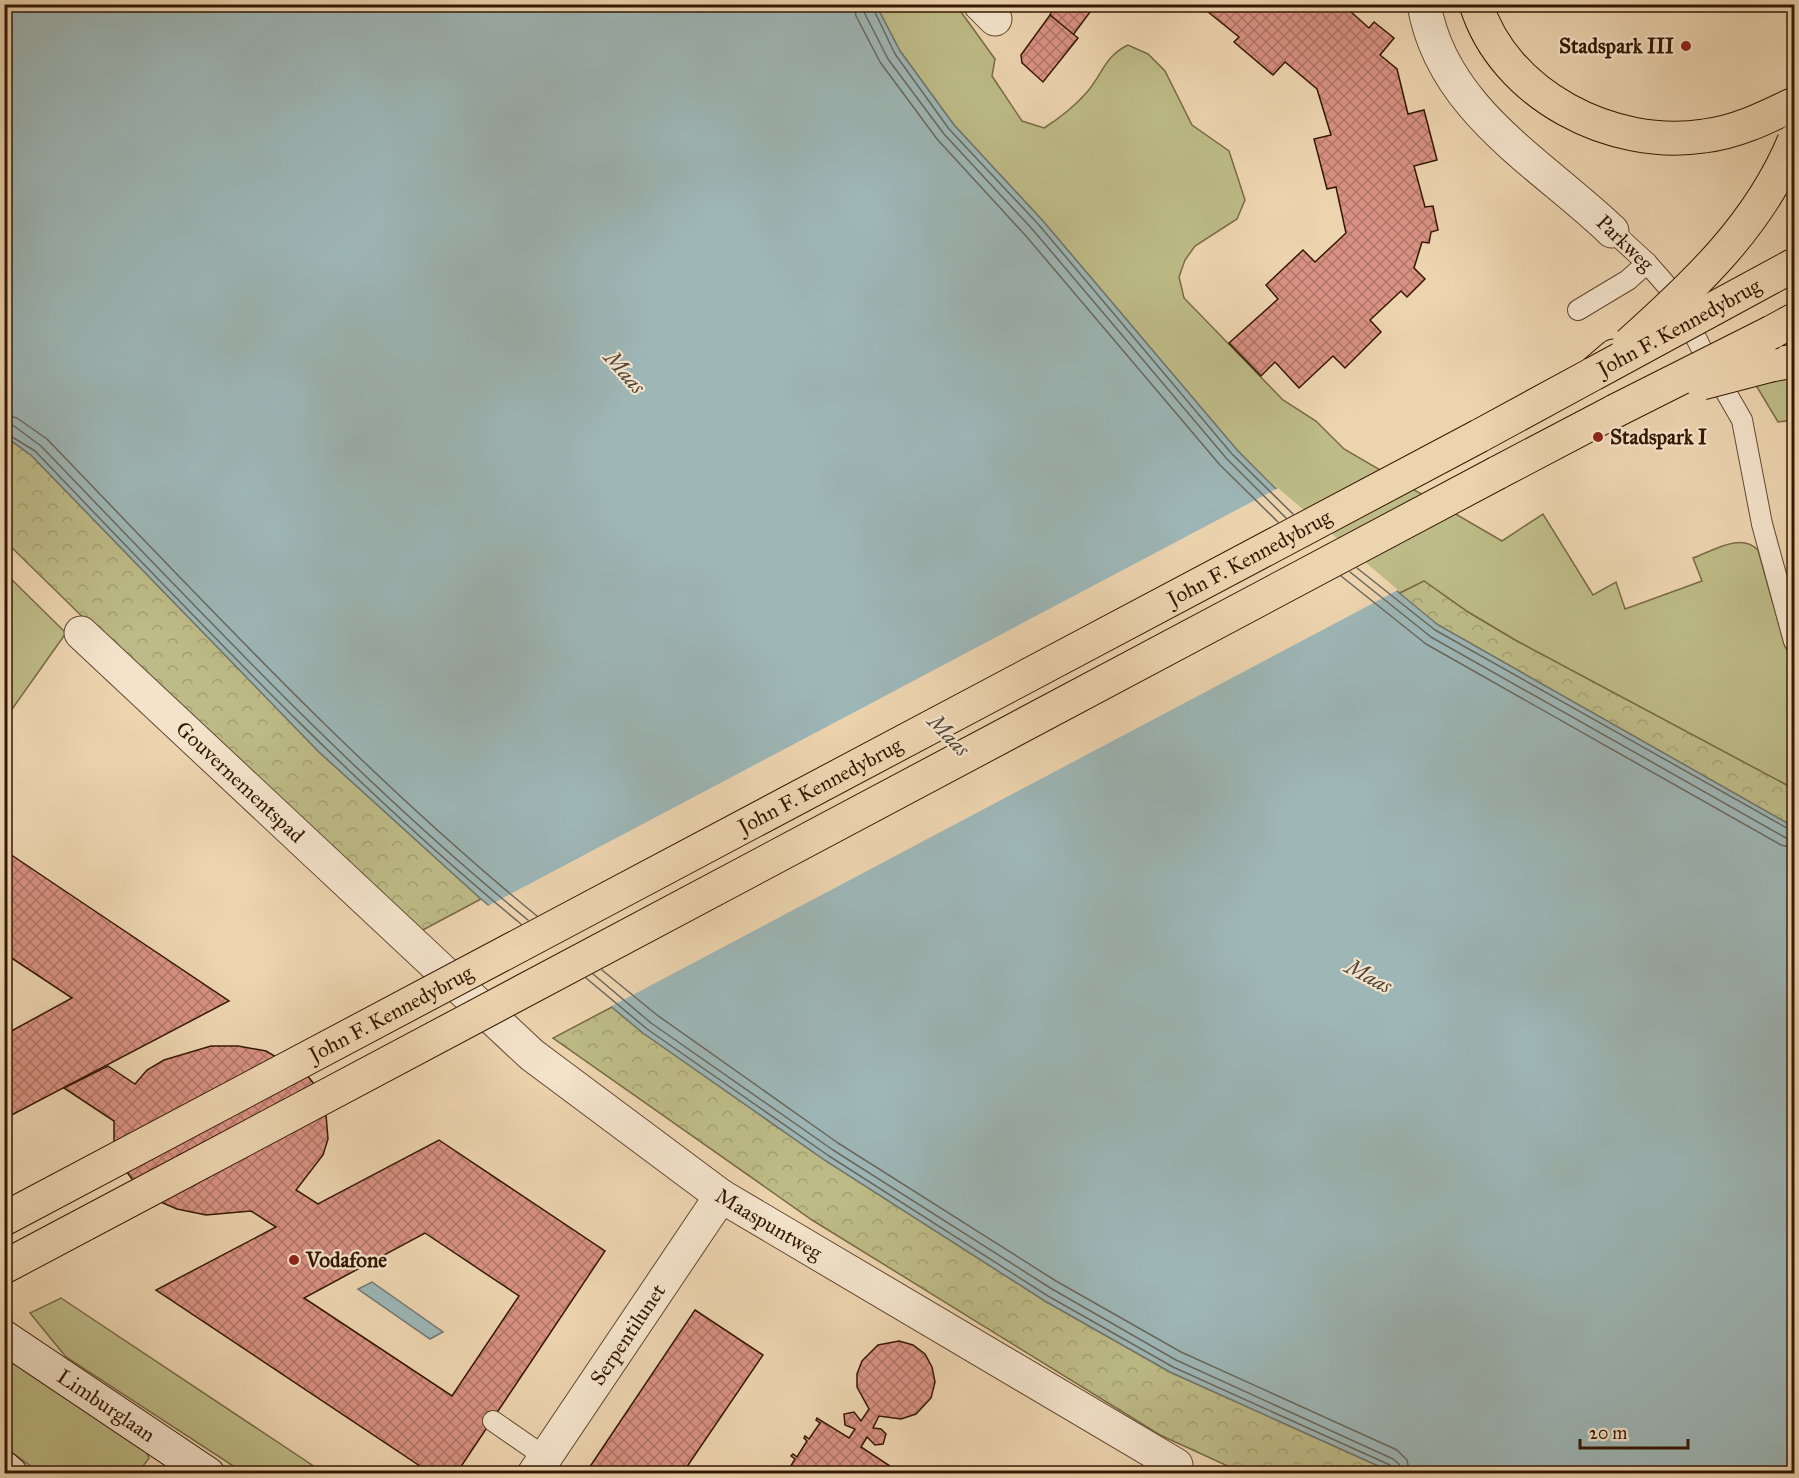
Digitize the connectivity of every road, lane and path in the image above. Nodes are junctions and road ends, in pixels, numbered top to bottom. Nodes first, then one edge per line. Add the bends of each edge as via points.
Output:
1 (1424, 4) edge
2 (1476, 4) edge
3 (1794, 104) edge
4 (1794, 141) edge
5 (1601, 227) joint
6 (1647, 262) junction
7 (1794, 265) edge
8 (1578, 310) dead end
9 (1794, 320) edge
10 (1794, 361) edge
11 (1593, 374) junction
12 (1615, 411) junction
13 (81, 633) dead end
14 (1794, 641) edge
15 (401, 930) joint
16 (721, 1196) junction
17 (4, 1220) edge
18 (4, 1267) edge
19 (4, 1337) edge
20 (493, 1421) dead end
21 (539, 1465) edge
22 (1176, 1465) dead end
23 (4, 1468) edge
24 (11, 1473) edge
25 (208, 1473) edge

1 - 5 street, Parkweg via 1442,61 1477,112
2 - 3 main road via 1503,59 1529,86 1558,105 1611,126 1670,138 1703,137 1748,125
4 - 11 main road, bridge via 1771,189 1729,248
5 - 6 lane, Parkweg
6 - 8 lane via 1628,280
6 - 14 lane, Parkweg via 1675,295 1742,420 1762,524
7 - 11 main road, John F. Kennedybrug, bridge
9 - 12 main road, John F. Kennedybrug, bridge
10 - 12 main road, bridge via 1732,374
11 - 17 main road, John F. Kennedybrug, bridge
12 - 18 main road, John F. Kennedybrug, bridge
13 - 15 street, Gouvernementspad
15 - 16 street, Maaspuntweg via 532,1055
16 - 21 street, Serpentilunet
16 - 22 street, Maaspuntweg
19 - 25 street, Limburglaan
20 - 21 lane
23 - 24 street

